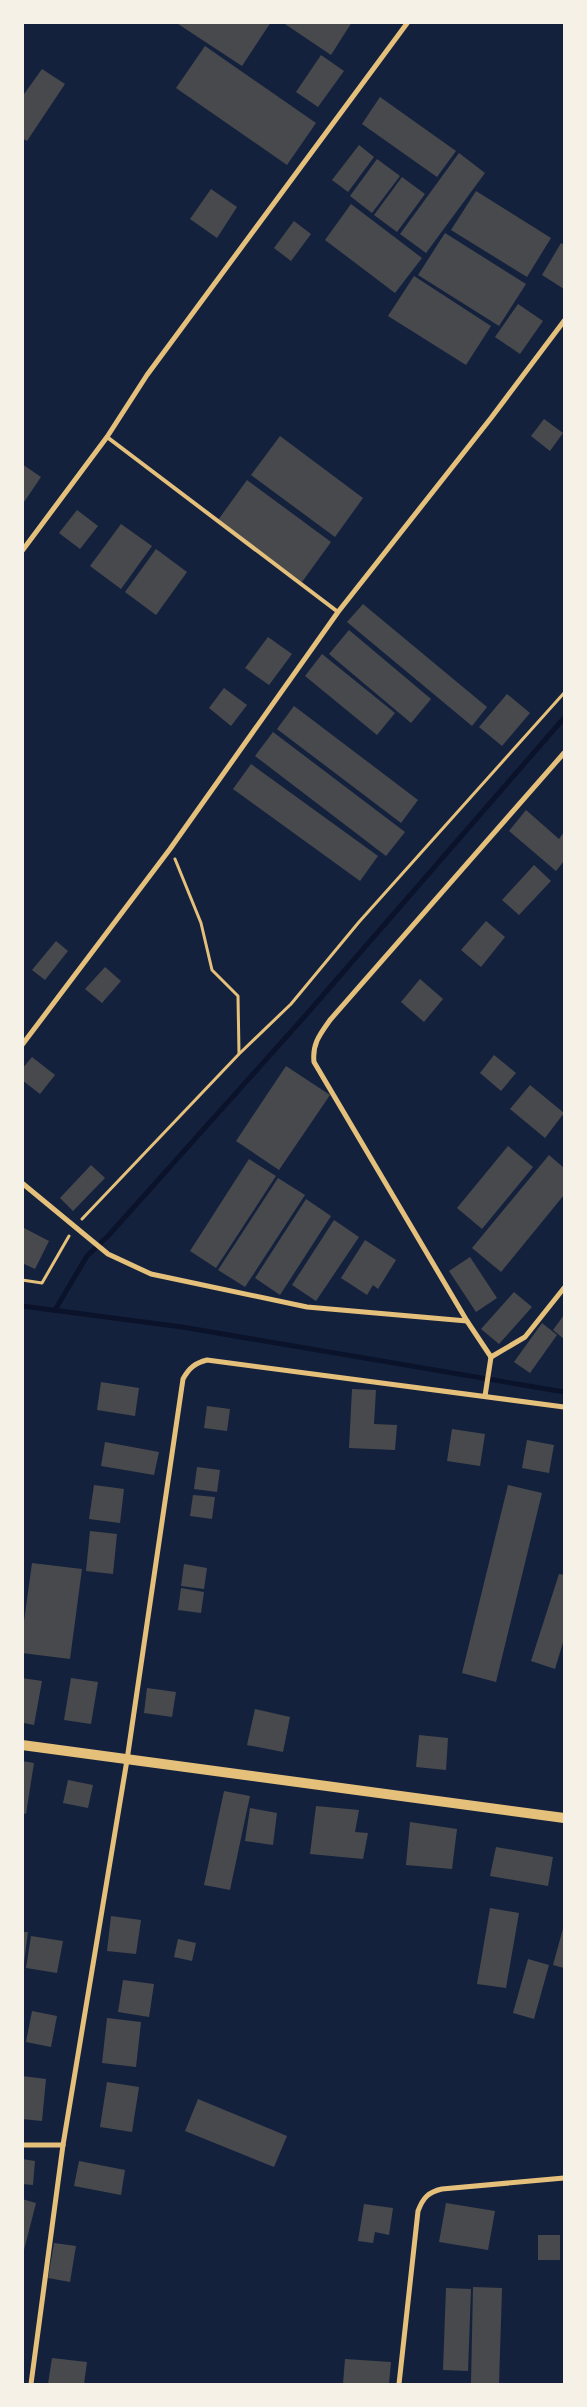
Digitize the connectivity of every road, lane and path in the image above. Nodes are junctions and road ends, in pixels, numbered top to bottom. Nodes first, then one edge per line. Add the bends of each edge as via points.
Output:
1 (408, 22) edge
2 (564, 321) edge
3 (107, 437) junction
4 (22, 551) edge
5 (338, 612) junction
6 (564, 693) edge
7 (564, 753) edge
8 (170, 849) junction
9 (22, 1045) edge
10 (240, 1054) junction
11 (22, 1182) edge
12 (75, 1226) junction
13 (22, 1280) edge
14 (564, 1288) edge
15 (467, 1321) junction
16 (491, 1357) junction
17 (485, 1396) junction
18 (564, 1407) edge
19 (22, 1745) edge
20 (127, 1760) junction
21 (564, 1818) edge
22 (63, 2145) junction
23 (22, 2146) edge
24 (564, 2178) edge
25 (31, 2384) edge
26 (399, 2384) edge

1 - 3 street via 147,375
2 - 5 street
3 - 4 street
3 - 5 lane
5 - 8 street
6 - 10 path via 359,922 291,1004
7 - 15 street via 330,1020 313,1050 314,1062
8 - 9 street
8 - 10 path via 201,923 212,970 238,996
10 - 12 path
11 - 12 street
12 - 13 path via 42,1283
12 - 15 street via 108,1254 151,1274 307,1308
14 - 16 street via 525,1337
15 - 16 street
16 - 17 street
17 - 18 street
17 - 20 street via 207,1360 189,1369 183,1379
19 - 20 main road
20 - 21 main road
20 - 22 street
22 - 23 street
22 - 25 street
24 - 26 street via 442,2189 431,2191 423,2199 418,2211

